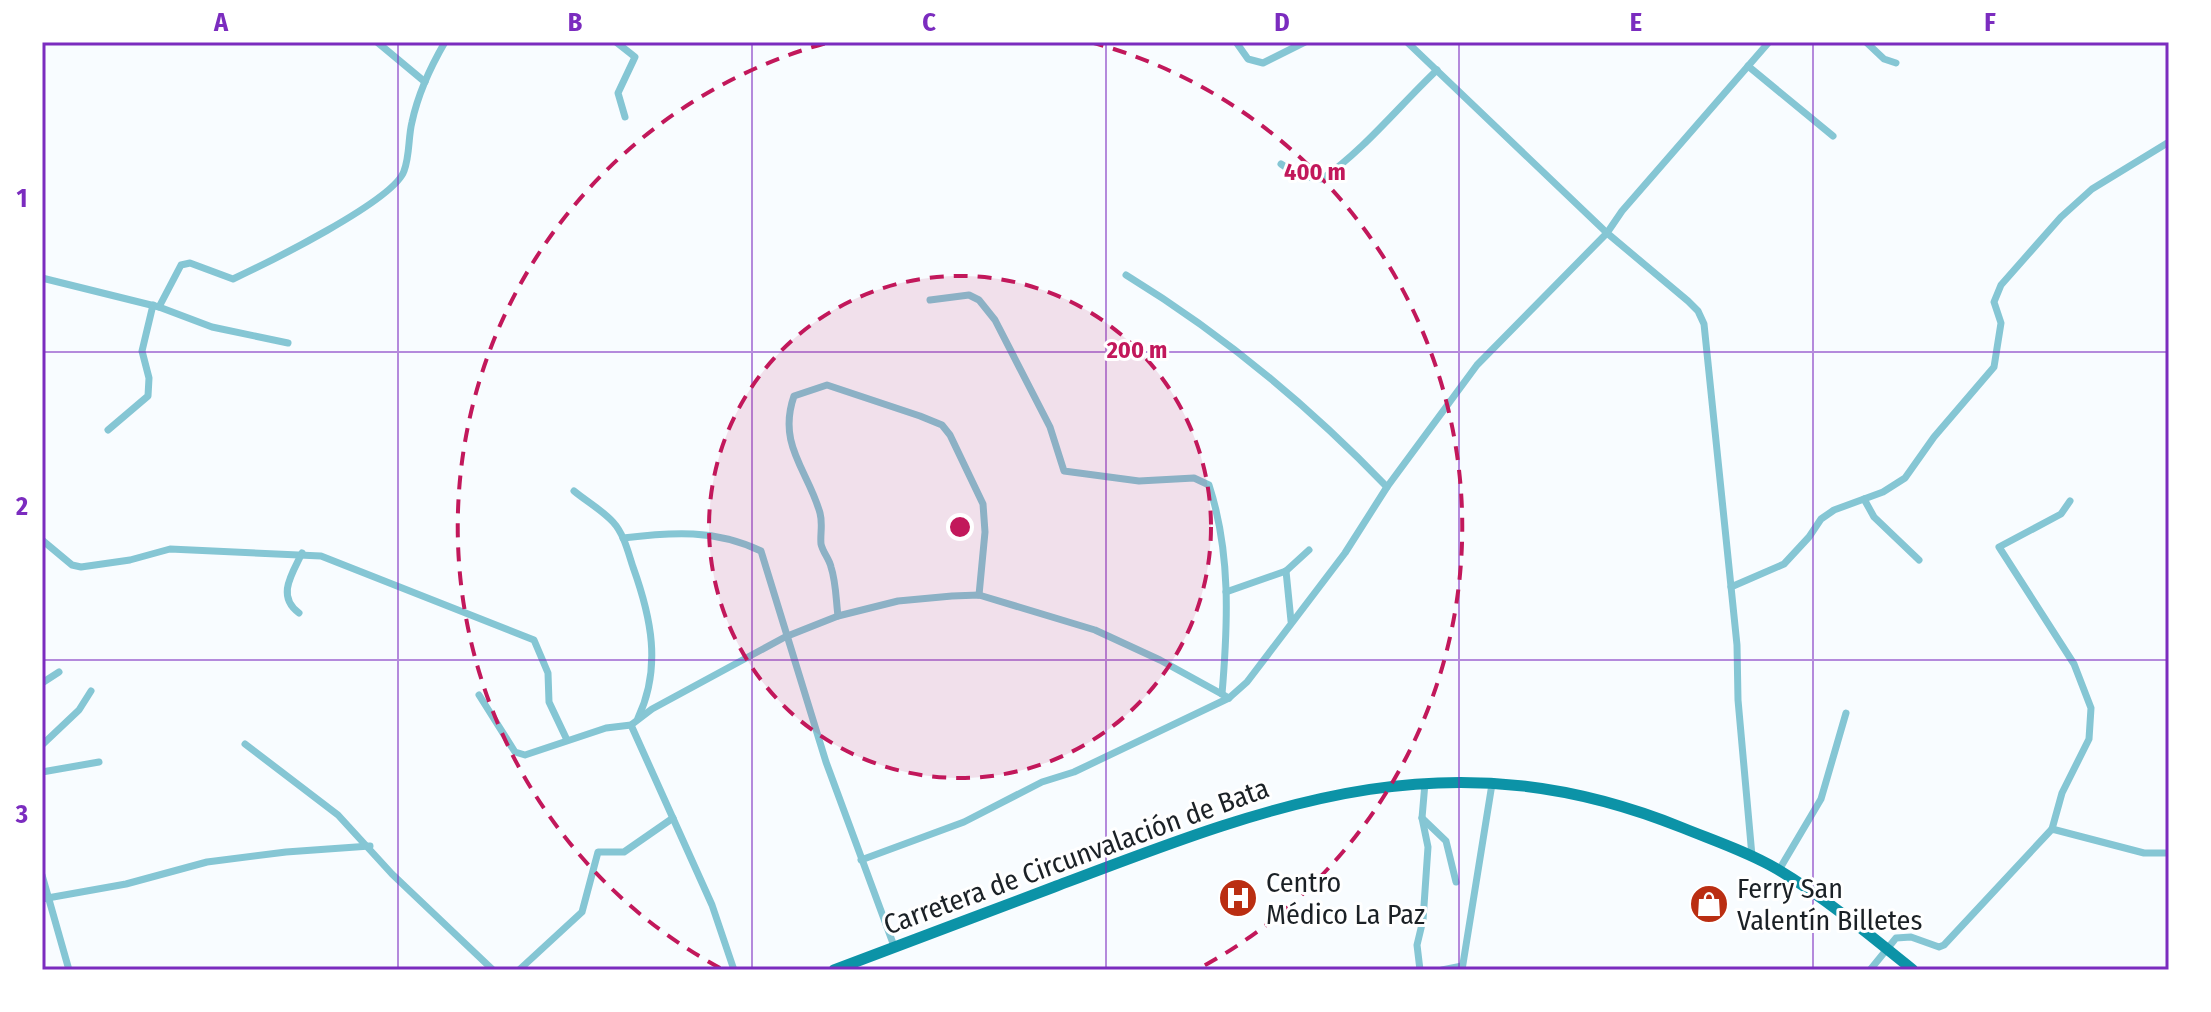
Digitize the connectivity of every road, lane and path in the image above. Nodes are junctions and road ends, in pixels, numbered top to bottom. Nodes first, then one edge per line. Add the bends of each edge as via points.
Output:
1 (377, 42) edge
2 (445, 42) edge
3 (616, 42) edge
4 (1236, 42) edge
5 (1305, 42) edge
6 (1407, 42) edge
7 (1769, 42) edge
8 (1866, 42) edge
9 (1896, 63) dead end
10 (1748, 66) junction
11 (1437, 70) junction
12 (425, 82) junction
13 (625, 117) dead end
14 (1833, 136) dead end
15 (2169, 142) edge
16 (1281, 164) dead end
17 (1607, 233) junction
18 (1126, 275) dead end
19 (42, 278) edge
20 (930, 300) dead end
21 (156, 306) junction
22 (288, 343) dead end
23 (108, 430) dead end
24 (1387, 487) junction
25 (574, 491) dead end
26 (1864, 499) junction
27 (2070, 501) dead end
28 (623, 538) junction
29 (42, 540) edge
30 (1309, 550) dead end
31 (302, 553) junction
32 (1919, 560) dead end
33 (1286, 571) junction
34 (1731, 587) junction
35 (1226, 592) junction
36 (979, 595) junction
37 (299, 613) dead end
38 (838, 616) junction
39 (1291, 621) junction
40 (785, 637) junction
41 (59, 672) dead end
42 (42, 683) edge
43 (91, 691) dead end
44 (479, 695) dead end
45 (1225, 696) junction
46 (1846, 713) dead end
47 (634, 722) junction
48 (567, 740) junction
49 (245, 744) dead end
50 (42, 745) edge
51 (99, 762) dead end
52 (42, 772) edge
53 (1425, 783) junction
54 (1492, 784) junction
55 (673, 818) junction
56 (1422, 818) junction
57 (2052, 829) junction
58 (370, 846) junction
59 (2169, 853) edge
60 (1752, 856) junction
61 (861, 860) junction
62 (1779, 870) junction
63 (42, 875) edge
64 (1456, 882) dead end
65 (45, 898) edge
66 (894, 946) junction
67 (1886, 948) junction
68 (1462, 968) edge
69 (69, 970) edge
70 (493, 970) edge
71 (519, 970) edge
72 (734, 970) edge
73 (834, 970) edge
74 (1420, 970) edge
75 (1442, 970) edge
76 (1870, 970) edge
77 (1913, 970) edge

1 - 12 street
2 - 12 street
3 - 13 street via 635,57 618,93
4 - 5 street via 1248,59 1263,63
6 - 11 street
7 - 10 street
8 - 9 street
10 - 14 street
10 - 17 street
11 - 16 street via 1346,162 1322,179 1299,176
11 - 17 street
12 - 21 street via 411,123 405,171 386,192 233,279 190,263 181,265
15 - 26 street via 2092,189 2033,247 1997,290 1994,302 2001,323 1994,367 1905,478
17 - 24 street via 1487,352
17 - 34 street via 1698,311 1704,324
18 - 24 street via 1246,360
19 - 21 street
20 - 35 street via 969,295 995,320 1050,427 1064,471 1139,481 1194,478 1209,485 1223,540
21 - 22 street via 212,327
21 - 23 street via 142,351 148,396
24 - 39 street via 1345,553
25 - 28 street via 613,522
26 - 32 street via 1874,517
26 - 34 street via 1821,519 1784,564
27 - 57 street via 2061,514 1999,547 2070,657 2091,708 2089,739 2062,793
28 - 40 street via 710,534 761,551
28 - 47 street via 653,644 649,689
29 - 31 street via 81,567 170,549
30 - 33 street
31 - 37 street via 286,591
31 - 48 street via 354,568 534,640 548,673 549,702
33 - 35 street
33 - 39 street
34 - 60 street
35 - 45 street
36 - 38 street via 898,601
36 - 38 street via 983,504 950,435 942,425 920,416 823,385 794,396 788,428 821,516 820,539 832,569
36 - 45 street via 1095,630
38 - 40 street
39 - 45 street via 1247,682
40 - 47 street
40 - 61 street
41 - 42 street
43 - 50 street
44 - 48 street via 518,755
45 - 61 street via 964,822
46 - 62 street via 1821,799
47 - 48 street
47 - 55 street
49 - 58 street via 309,790
51 - 52 street
53 - 54 main road, Carretera de Circunvalación de Bata
53 - 56 street
53 - 66 main road, Carretera de Circunvalación de Bata via 1383,786 1266,810
54 - 60 main road, Carretera de Circunvalación de Bata via 1606,800
54 - 68 street
55 - 71 street via 624,852 598,852 582,912
55 - 72 street
56 - 64 street via 1446,841
56 - 74 street via 1428,847 1417,945
57 - 59 street via 2144,853
57 - 67 street via 1944,945 1903,937
58 - 65 street via 207,862
58 - 70 street via 392,874
60 - 62 main road, Carretera de Circunvalación de Bata
61 - 66 street
62 - 67 main road, Carretera de Circunvalación de Bata
63 - 65 street
65 - 69 street
66 - 73 main road, Carretera de Circunvalación de Bata
67 - 76 street
67 - 77 main road, Carretera de Circunvalación de Bata
68 - 75 street

